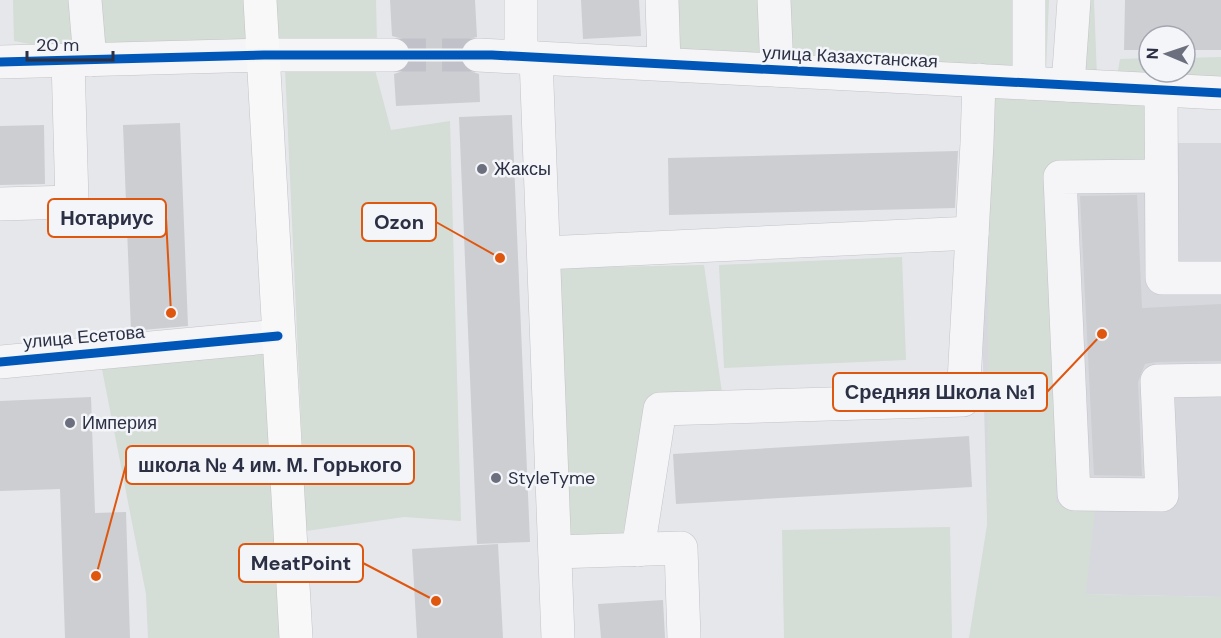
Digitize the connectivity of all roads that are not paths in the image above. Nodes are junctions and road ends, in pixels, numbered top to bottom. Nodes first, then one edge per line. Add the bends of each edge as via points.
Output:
1 (85, 0) edge
2 (260, 0) edge
3 (521, 0) edge
4 (662, 0) edge
5 (774, 0) edge
6 (1029, 0) edge
7 (1074, 0) edge
8 (264, 55) junction
9 (393, 55) tunnel mouth
10 (478, 55) tunnel mouth
11 (529, 57) junction
12 (79, 60) junction
13 (0, 62) edge
14 (664, 64) junction
15 (777, 70) junction
16 (978, 80) junction
17 (1029, 83) junction
18 (1068, 85) junction
19 (1161, 90) junction
20 (1221, 93) edge
21 (1161, 176) junction
22 (0, 204) edge
23 (972, 233) junction
24 (544, 253) junction
25 (1221, 278) edge
26 (278, 336) junction
27 (0, 362) edge
28 (1221, 380) edge
29 (638, 550) junction
30 (555, 552) junction
31 (296, 638) edge
32 (558, 638) edge
33 (684, 638) edge

1 - 12 street
2 - 8 main road
3 - 11 street
4 - 14 street
5 - 15 street
6 - 17 street
7 - 18 street
8 - 9 street
8 - 12 street
8 - 26 main road
10 - 11 street, улица Казахстанская
11 - 14 street, улица Казахстанская
11 - 24 street
12 - 13 street
12 - 22 street via 72,202
14 - 15 street, улица Казахстанская
15 - 16 street, улица Казахстанская
16 - 17 street, улица Казахстанская
16 - 23 street
17 - 18 street, улица Казахстанская
18 - 19 street, улица Казахстанская
19 - 20 street, улица Казахстанская
19 - 21 street
21 - 25 street via 1162,278
21 - 28 street via 1060,177 1074,494 1162,495 1157,381
23 - 24 street
23 - 29 street via 963,400 660,409
24 - 30 street
26 - 27 street, улица Есетова
26 - 31 main road
29 - 30 street
29 - 33 street via 681,548
30 - 32 street

